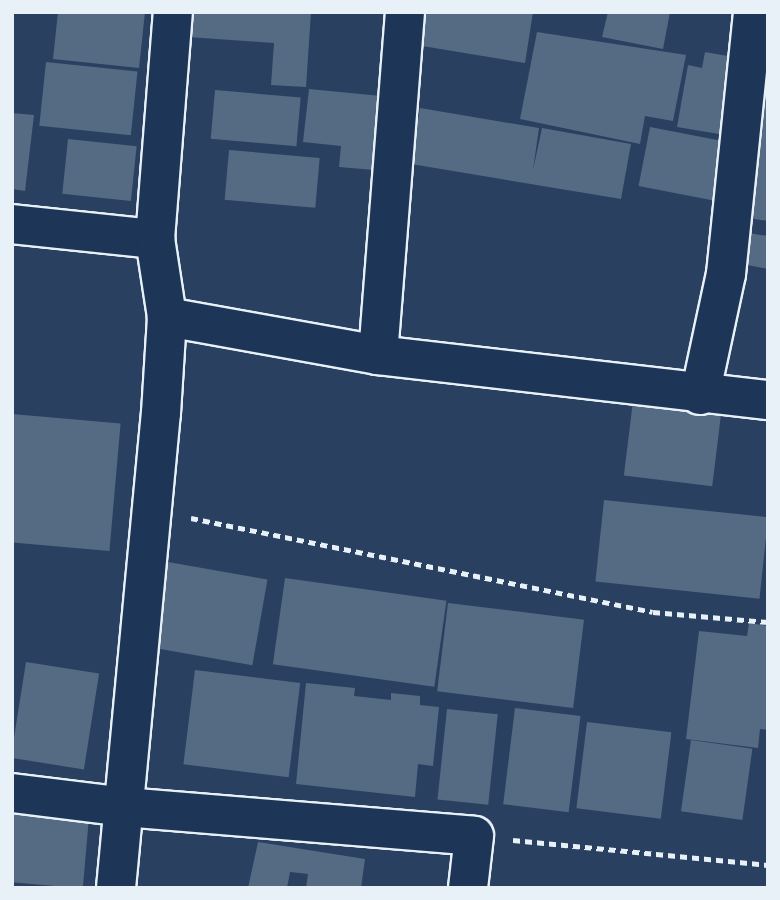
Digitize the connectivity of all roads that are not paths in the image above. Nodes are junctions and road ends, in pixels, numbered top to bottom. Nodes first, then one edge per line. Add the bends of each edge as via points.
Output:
1 (173, 12) edge
2 (405, 12) edge
3 (752, 12) edge
4 (12, 224) edge
5 (155, 239) junction
6 (167, 317) junction
7 (378, 355) junction
8 (700, 395) junction
9 (768, 400) edge
10 (12, 793) edge
11 (124, 807) junction
12 (116, 888) edge
13 (468, 888) edge

1 - 5 street
2 - 7 street
3 - 8 street via 726,274
4 - 5 street
5 - 6 street
6 - 7 street
6 - 11 street
7 - 8 street
8 - 9 street
10 - 11 street
11 - 12 street
11 - 13 street via 474,836

